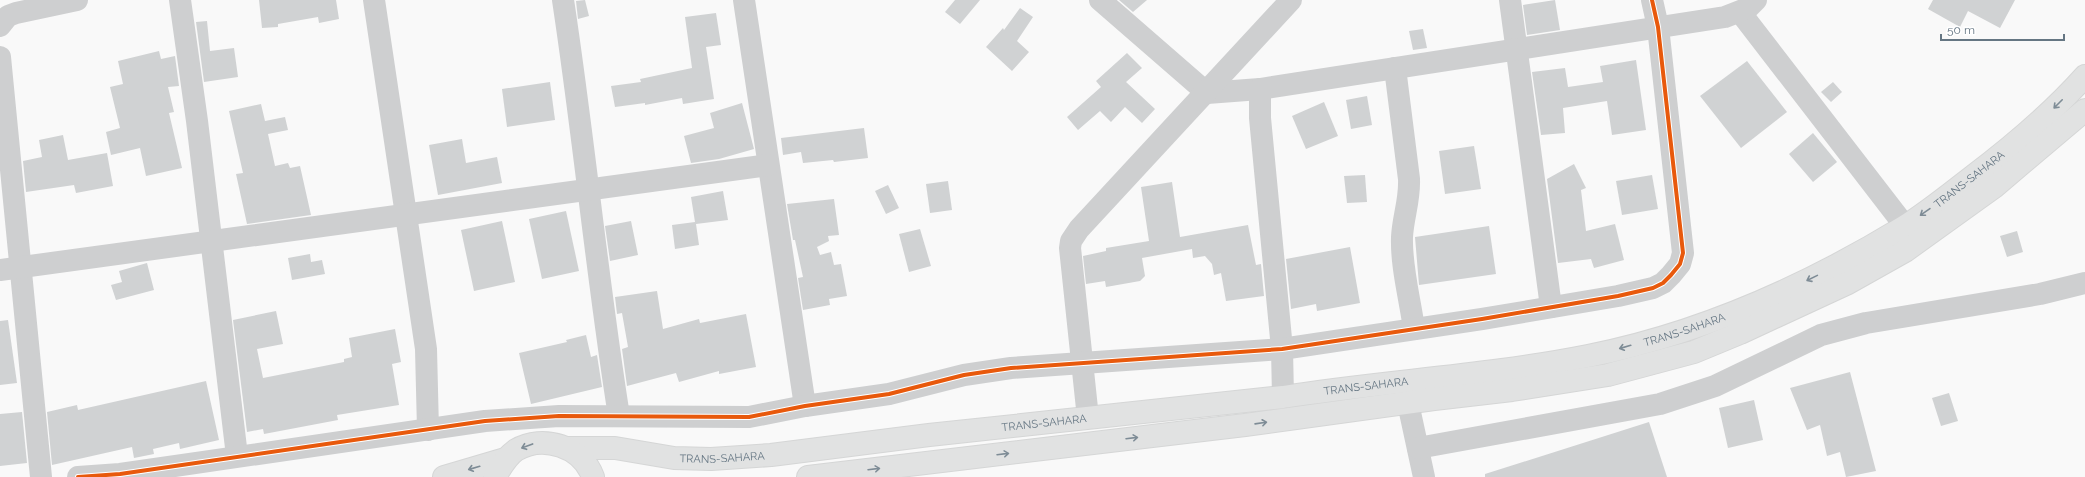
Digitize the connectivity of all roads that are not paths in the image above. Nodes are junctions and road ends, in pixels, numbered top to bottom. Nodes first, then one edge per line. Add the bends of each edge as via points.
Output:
1 (77, 0) edge
2 (180, 0) edge
3 (374, 0) edge
4 (562, 0) edge
5 (744, 0) edge
6 (1100, 0) edge
7 (1291, 0) edge
8 (1510, 0) edge
9 (1652, 0) edge
10 (1748, 6) edge
11 (0, 26) edge
12 (1658, 27) junction
13 (1516, 49) junction
14 (0, 57) edge
15 (1395, 68) junction
16 (2085, 76) edge
17 (1260, 89) junction
18 (1207, 93) junction
19 (2085, 110) edge
20 (768, 165) junction
21 (588, 189) junction
22 (406, 215) junction
23 (1905, 226) junction
24 (211, 240) junction
25 (10, 268) edge
26 (2085, 283) edge
27 (1551, 307) junction
28 (1414, 329) junction
29 (1282, 349) junction
30 (1083, 363) junction
31 (1283, 397) junction
32 (1408, 403) junction
33 (806, 406) junction
34 (559, 416) junction
35 (619, 416) junction
36 (1088, 418) junction
37 (428, 430) junction
38 (559, 446) junction
39 (1418, 448) junction
40 (237, 456) junction
41 (500, 468) edge
42 (42, 477) edge
43 (78, 477) edge
44 (444, 477) edge
45 (593, 477) edge
46 (808, 477) edge
47 (1424, 477) edge

1 - 11 street via 16,13 8,16
2 - 24 street
3 - 22 street
4 - 21 street
5 - 20 street
6 - 18 street
7 - 18 street
8 - 13 street
9 - 12 street
10 - 12 street
10 - 23 street
12 - 13 street
12 - 27 street via 1683,253 1680,264 1663,283 1653,288
13 - 15 street
13 - 27 street
14 - 25 street
15 - 17 street
15 - 28 street via 1410,194 1402,248
16 -> 23 highway, TRANS-SAHARA via 2021,139
17 - 18 street
17 - 29 street via 1260,118
18 - 30 street via 1113,191 1071,241
19 - 32 highway, TRANS-SAHARA via 1994,187 1905,251 1848,283 1740,333 1694,352 1608,375
20 - 21 street
20 - 33 street
21 - 22 street
21 - 35 street via 602,312
22 - 24 street
22 - 37 street via 426,349
23 -> 31 highway, TRANS-SAHARA via 1831,269 1788,289 1688,329 1613,351 1518,368
24 - 25 street
24 - 40 street
25 - 42 street
26 - 39 street via 2040,294 1866,323 1821,335 1716,386 1660,404
27 - 28 street
28 - 29 street
29 - 30 street
29 - 31 street
30 - 33 street via 1003,369 964,375 889,394
30 - 36 street
31 - 36 highway, TRANS-SAHARA
32 - 39 street
46 -> 32 highway, TRANS-SAHARA
33 - 35 street via 727,419
34 - 35 street
34 - 37 street via 485,421
34 - 38 street
36 - 38 highway, TRANS-SAHARA via 726,458 674,458 615,448
37 - 40 street
38 -> 41 highway, TRANS-SAHARA via 533,444 516,450
38 - 45 highway via 582,460
39 - 47 street
40 - 43 street via 120,474
41 -> 44 highway

